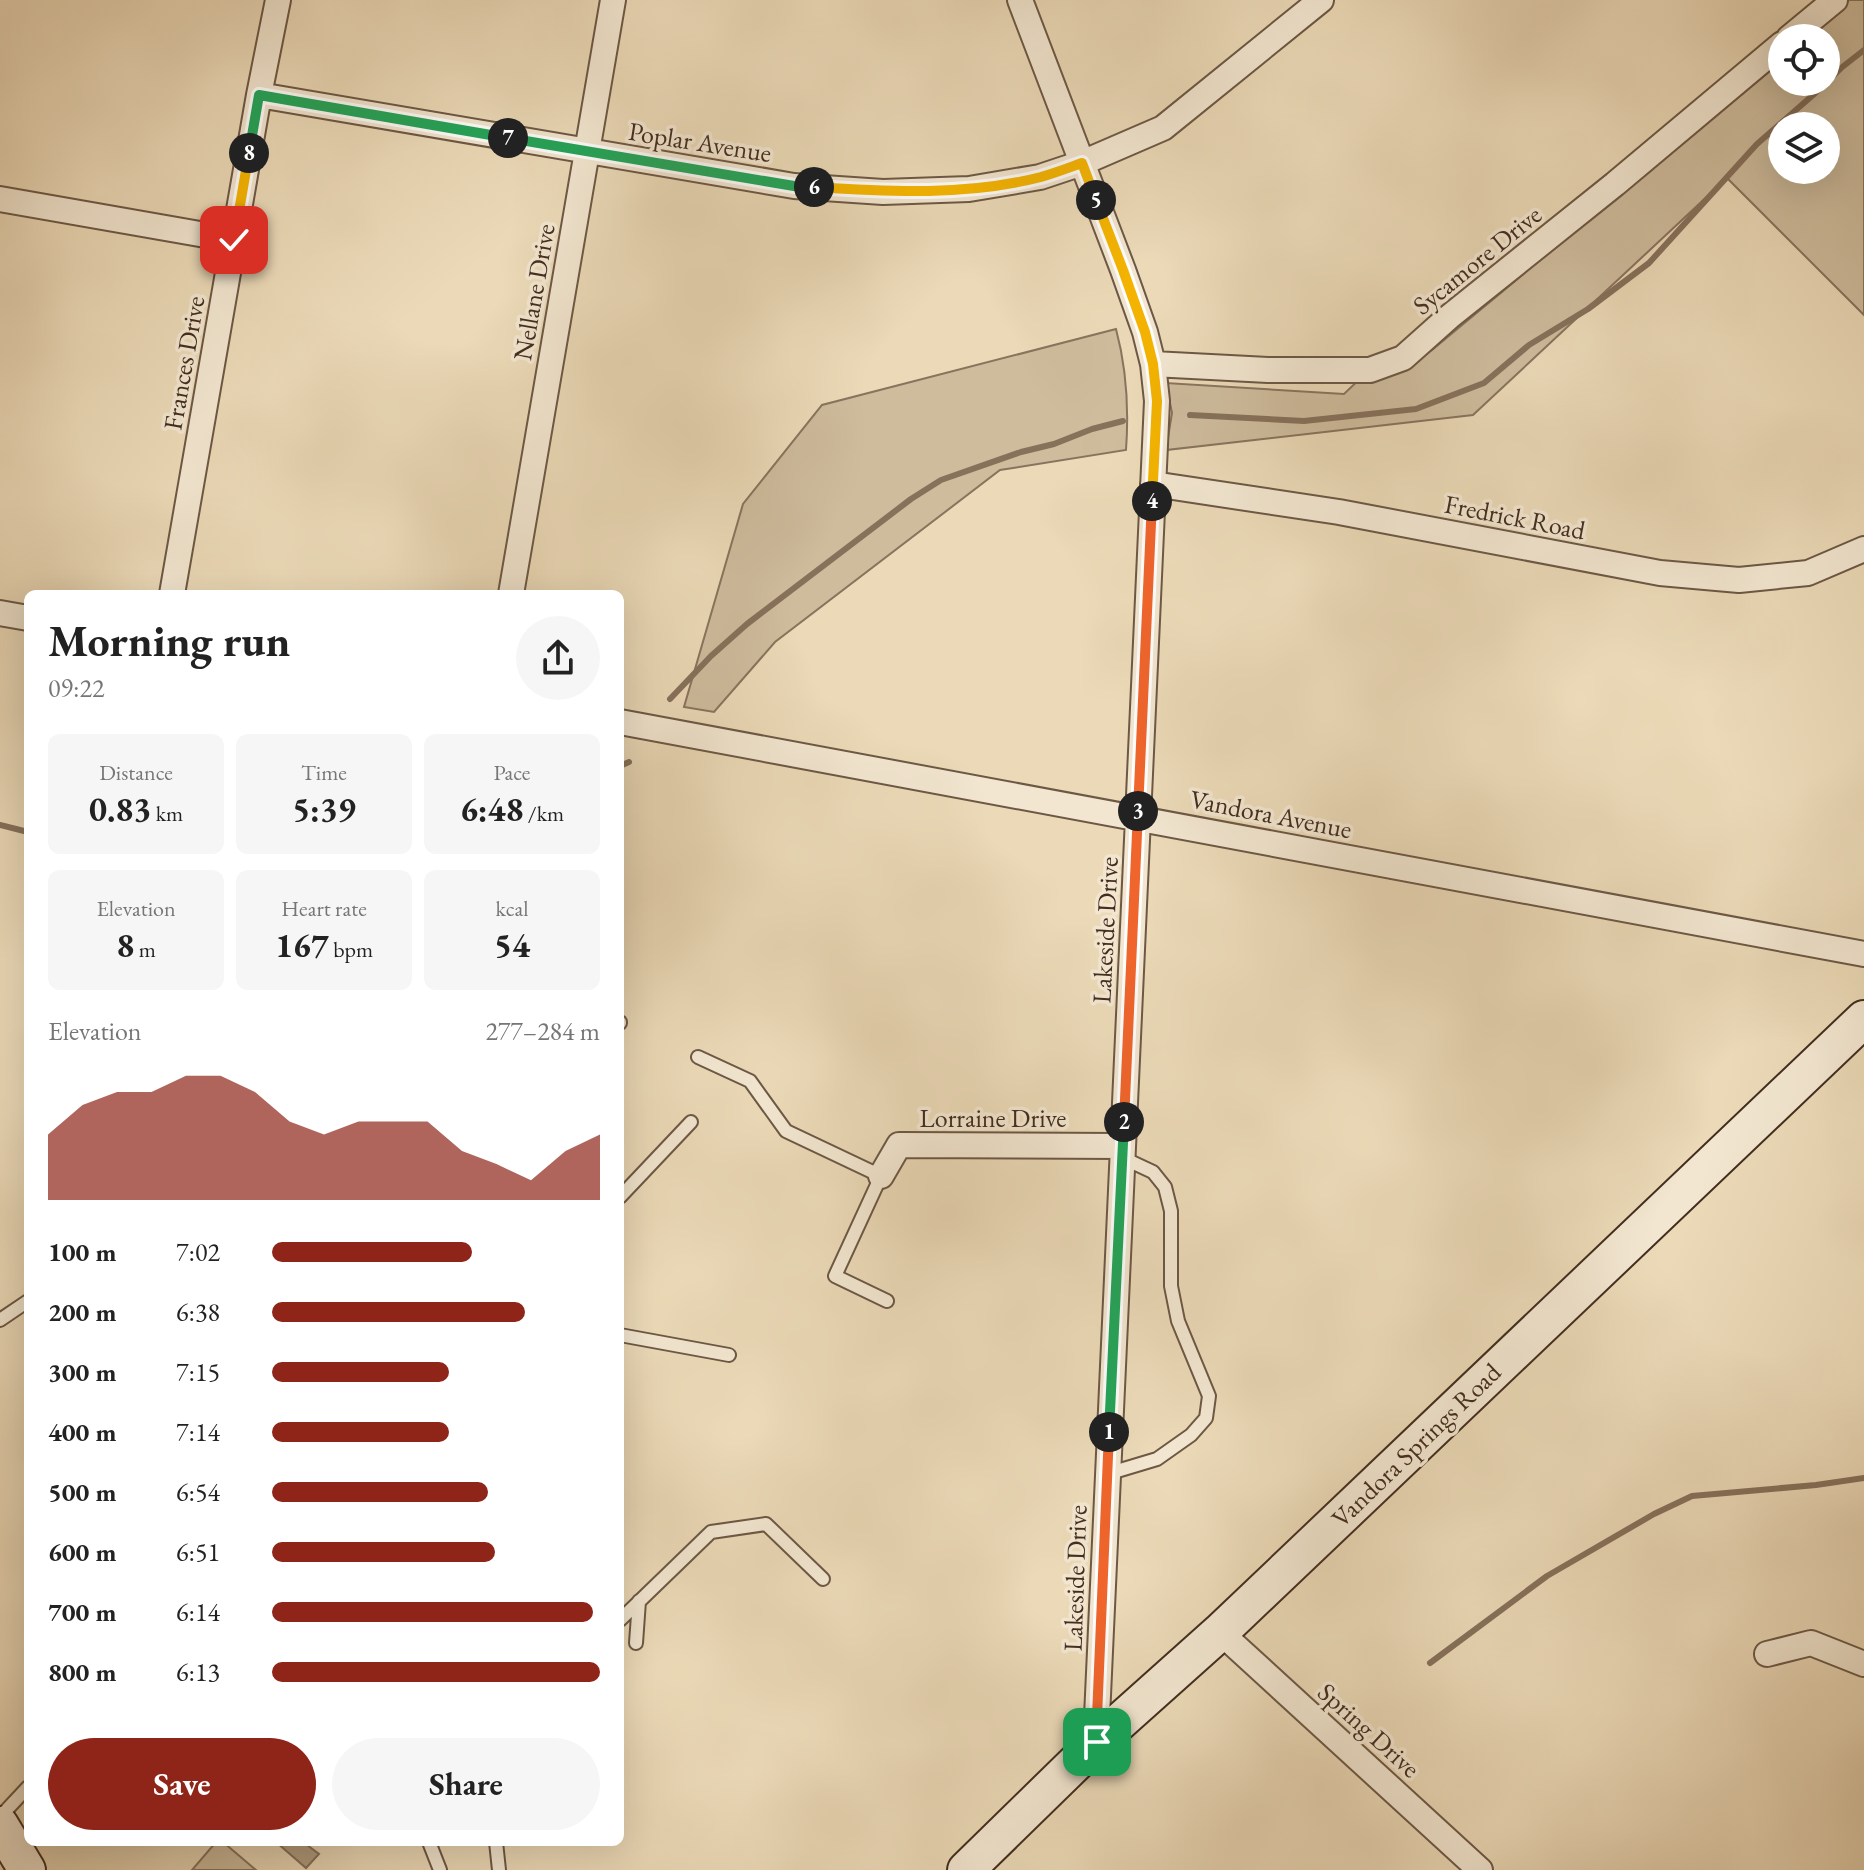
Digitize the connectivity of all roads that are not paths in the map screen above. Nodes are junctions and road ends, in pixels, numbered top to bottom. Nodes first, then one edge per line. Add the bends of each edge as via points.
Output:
1 (278, 0) edge
2 (613, 0) edge
3 (1020, 0) edge
4 (1321, 0) edge
5 (1835, 0) edge
6 (1806, 24) edge
7 (1768, 56) edge
8 (259, 95) junction
9 (586, 152) junction
10 (1082, 163) junction
11 (0, 199) edge
12 (234, 240) junction
13 (1153, 364) junction
14 (1153, 484) junction
15 (1864, 549) edge
16 (173, 590) edge
17 (512, 590) edge
18 (0, 613) edge
19 (24, 617) edge
20 (624, 723) edge
21 (1138, 818) junction
22 (1864, 954) edge
23 (1864, 1019) edge
24 (698, 1057) dead end
25 (691, 1122) dead end
26 (1123, 1152) junction
27 (881, 1176) junction
28 (624, 1193) edge
29 (887, 1301) dead end
30 (24, 1304) edge
31 (0, 1320) edge
32 (624, 1336) edge
33 (729, 1355) dead end
34 (1107, 1474) junction
35 (823, 1579) dead end
36 (639, 1601) junction
37 (624, 1616) edge
38 (1220, 1632) junction
39 (636, 1643) dead end
40 (1767, 1654) dead end
41 (1864, 1664) edge
42 (1097, 1742) junction
43 (24, 1791) edge
44 (0, 1817) edge
45 (0, 1825) edge
46 (431, 1846) edge
47 (496, 1846) edge
48 (27, 1870) edge
49 (440, 1870) edge
50 (499, 1870) edge
51 (966, 1870) edge
52 (1480, 1870) edge

1 - 8 street, Frances Drive
2 - 9 street, Nellane Drive
3 - 10 street, Lakeside Drive
4 - 10 street, Poplar Avenue via 1163,128
5 - 6 street
7 - 13 street, Sycamore Drive via 1403,358 1370,370
8 - 9 street, Poplar Avenue
8 - 12 street, Frances Drive
9 - 10 street, Poplar Avenue via 794,186 883,192 969,189 1040,177
9 - 17 street, Nellane Drive
10 - 13 street, Lakeside Drive
11 - 12 street
12 - 16 street, Frances Drive
13 - 14 street, Lakeside Drive
14 - 15 street, Fredrick Road via 1339,512 1660,573 1739,580 1808,573
14 - 21 street, Lakeside Drive
18 - 19 street
20 - 21 street, Vandora Avenue
21 - 22 street, Vandora Avenue
21 - 26 street, Lakeside Drive
23 - 38 street, Vandora Springs Road
24 - 27 lane via 750,1081 786,1131
25 - 28 lane
26 - 27 street, Lorraine Drive via 899,1145
26 - 34 street, Lakeside Drive
26 - 34 lane via 1165,1187 1178,1321 1209,1396 1206,1418 1191,1435 1157,1459
27 - 29 lane via 835,1276
30 - 31 lane
32 - 33 lane
34 - 42 street, Lakeside Drive
35 - 36 lane via 766,1524 711,1532
36 - 37 lane
36 - 39 lane
38 - 42 street, Vandora Springs Road
38 - 52 street, Spring Drive
40 - 41 street via 1811,1643
42 - 51 street, Vandora Springs Road
43 - 44 lane
45 - 48 street
46 - 49 lane
47 - 50 lane

